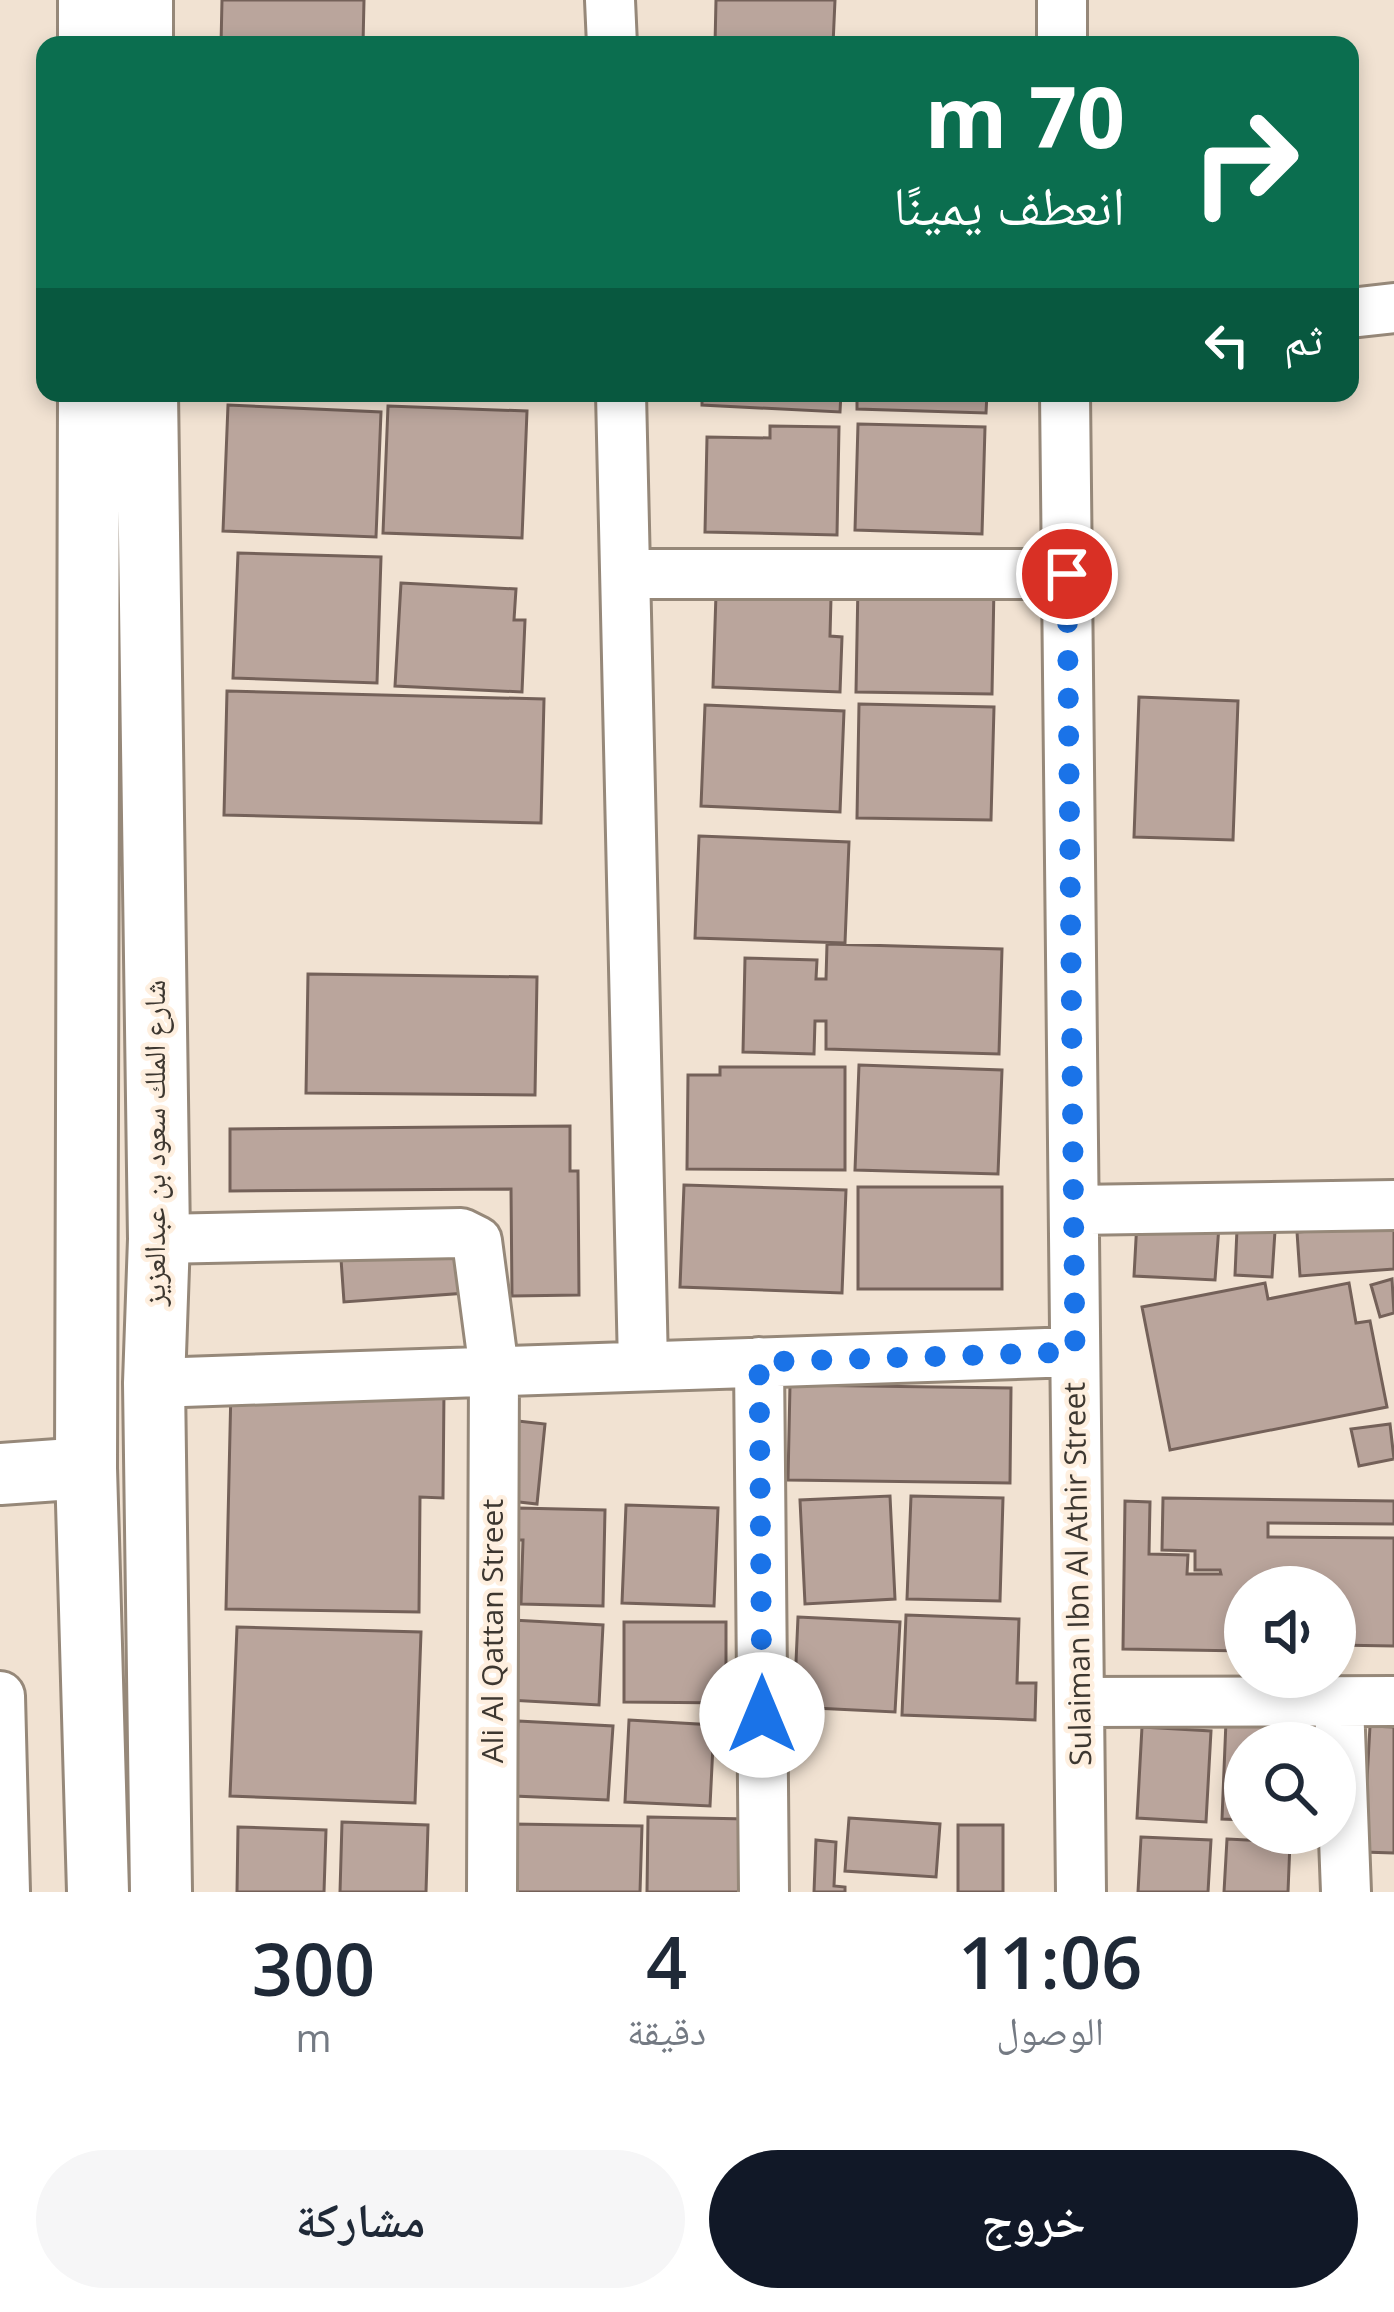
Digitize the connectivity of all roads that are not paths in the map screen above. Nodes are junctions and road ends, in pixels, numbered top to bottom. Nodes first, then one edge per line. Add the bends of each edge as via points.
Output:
1 (89, 0) edge
2 (142, 0) edge
3 (610, 0) edge
4 (1062, 0) edge
5 (89, 36) edge
6 (142, 36) edge
7 (611, 36) edge
8 (1062, 36) edge
9 (1394, 308) edge
10 (1359, 312) edge
11 (88, 402) edge
12 (147, 402) edge
13 (621, 402) edge
14 (1065, 402) edge
15 (626, 574) junction
16 (1067, 574) junction
17 (1394, 1205) edge
18 (1074, 1210) junction
19 (159, 1239) junction
20 (1075, 1352) junction
21 (759, 1362) junction
22 (643, 1365) junction
23 (494, 1370) junction
24 (154, 1383) junction
25 (86, 1468) junction
26 (0, 1474) edge
27 (0, 1696) edge
28 (1079, 1702) junction
29 (1394, 1702) edge
30 (1340, 1704) junction
31 (5, 1892) edge
32 (98, 1892) edge
33 (161, 1892) edge
34 (492, 1892) edge
35 (764, 1892) edge
36 (1081, 1892) edge
37 (1346, 1892) edge

1 - 5 main road
2 - 6 main road
3 - 7 street
4 - 8 street
9 - 10 street
11 - 25 main road
12 - 19 main road, شارع الملك سعود بن عبدالعزيز
13 - 15 street
14 - 16 street, Sulaiman Ibn Al Athir Street
15 - 16 street
15 - 22 street
16 - 18 street, Sulaiman Ibn Al Athir Street
17 - 18 street
18 - 20 street, Sulaiman Ibn Al Athir Street
19 - 23 street, Ali Al Qattan Street via 461,1234 477,1241
19 - 24 main road, شارع الملك سعود بن عبدالعزيز
20 - 21 street
20 - 28 street, Sulaiman Ibn Al Athir Street
21 - 22 street
21 - 35 street
22 - 23 street
23 - 24 street
23 - 34 street, Ali Al Qattan Street
24 - 33 main road, شارع الملك سعود بن عبدالعزيز
25 - 26 main road
25 - 32 main road
27 - 31 street
28 - 30 street
28 - 36 street, Sulaiman Ibn Al Athir Street
29 - 30 street
30 - 37 street

